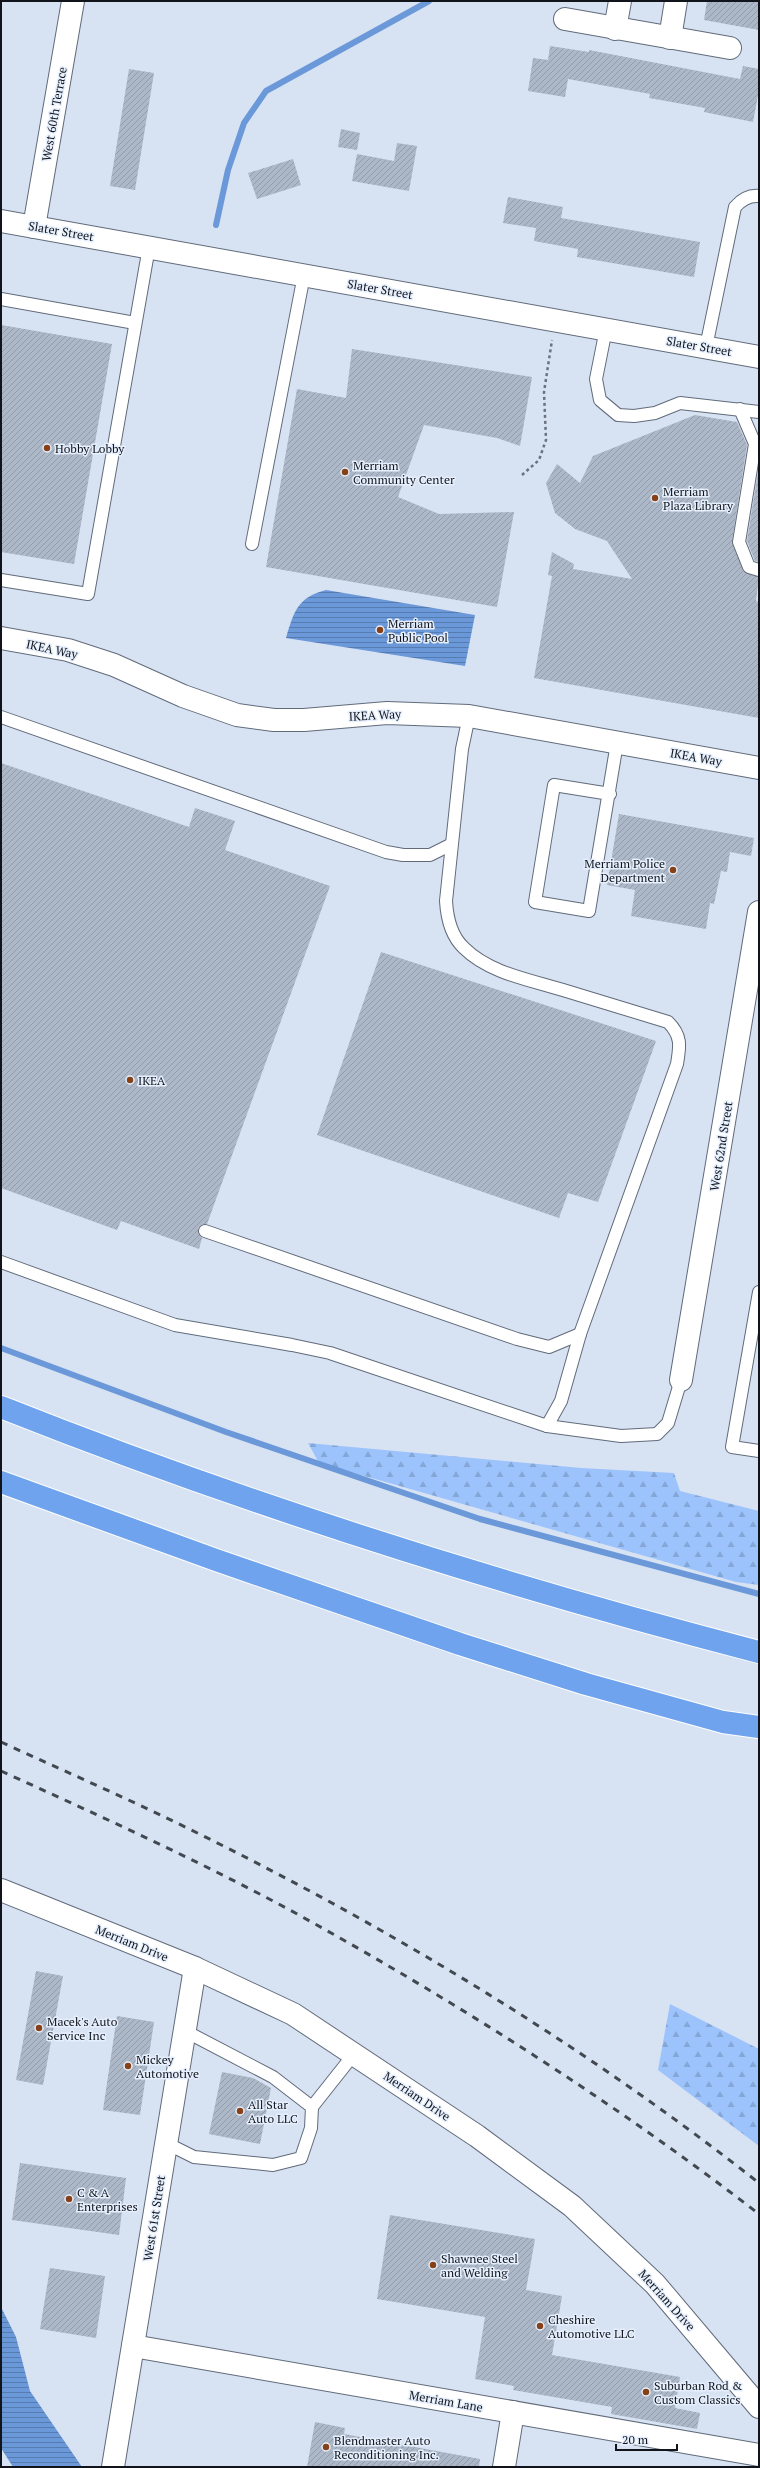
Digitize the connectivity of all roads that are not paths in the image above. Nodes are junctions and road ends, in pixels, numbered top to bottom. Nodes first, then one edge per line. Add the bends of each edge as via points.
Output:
1 (73, 1) edge
2 (620, 1) edge
3 (676, 1) edge
4 (566, 19) dead end
5 (615, 29) junction
6 (670, 38) junction
7 (730, 48) dead end
8 (759, 196) edge
9 (1, 220) edge
10 (34, 226) junction
11 (148, 247) junction
12 (304, 275) junction
13 (1, 299) edge
14 (135, 323) junction
15 (606, 329) junction
16 (706, 347) junction
17 (759, 357) edge
18 (740, 410) junction
19 (759, 412) edge
20 (252, 544) dead end
21 (759, 570) edge
22 (1, 580) edge
23 (1, 638) edge
24 (469, 716) junction
25 (1, 717) edge
26 (617, 743) junction
27 (759, 768) edge
28 (610, 794) junction
29 (450, 845) junction
30 (759, 912) edge
31 (756, 943) edge
32 (205, 1231) dead end
33 (1, 1262) edge
34 (759, 1292) edge
35 (580, 1334) junction
36 (754, 1345) edge
37 (681, 1380) joint
38 (1, 1408) edge
39 (547, 1426) junction
40 (759, 1451) edge
41 (1, 1482) edge
42 (759, 1641) edge
43 (722, 1643) junction
44 (759, 1652) edge
45 (723, 1722) junction
46 (759, 1727) edge
47 (759, 1741) edge
48 (1, 1890) edge
49 (195, 1968) junction
50 (185, 2031) junction
51 (354, 2054) junction
52 (312, 2107) junction
53 (166, 2143) junction
54 (132, 2346) junction
55 (759, 2407) edge
56 (513, 2412) junction
57 (759, 2455) edge
58 (113, 2467) edge
59 (504, 2467) edge

1 - 10 street, West 60th Terrace
2 - 5 street
3 - 6 street
4 - 5 street
5 - 6 street
6 - 7 street
8 - 16 lane via 752,195 741,200 733,213
9 - 10 street, Slater Street
10 - 11 street, Slater Street
11 - 12 street, Slater Street
11 - 14 lane
12 - 15 street, Slater Street
12 - 20 lane
13 - 14 lane
14 - 22 lane via 88,594
15 - 16 street, Slater Street
15 - 18 lane via 596,379 600,400 618,415 655,413 680,402
16 - 17 street, Slater Street
18 - 19 lane
18 - 21 lane via 756,444 739,542 750,567
23 - 24 street, IKEA Way via 68,650 114,665 190,699 237,715 274,720 387,713
24 - 26 street, IKEA Way
24 - 29 lane via 462,749
25 - 29 lane via 386,852 430,855
26 - 27 street, IKEA Way
26 - 28 lane
28 - 28 lane via 589,911 535,902 554,785
29 - 35 lane via 447,916 453,933 462,947 474,958 507,974 668,1022 677,1031 681,1044 677,1064
30 - 31 street, West 62nd Street
31 - 37 street, West 62nd Street
32 - 35 lane via 517,1339 550,1347
33 - 39 lane via 175,1325 330,1353
34 - 36 lane
35 - 39 lane via 561,1401
36 - 40 lane via 732,1446
37 - 39 lane via 668,1423 657,1434 621,1436
38 - 43 highway via 188,1478 324,1524 459,1568
41 - 45 highway via 460,1644 586,1684
42 - 43 highway
43 - 44 highway
45 - 46 highway
45 - 47 highway
48 - 49 street, Merriam Drive
49 - 50 street, West 61st Street
49 - 51 street, Merriam Drive via 293,2014
50 - 52 lane via 273,2077
50 - 53 street, West 61st Street
51 - 52 lane
51 - 55 street, Merriam Drive via 477,2136 572,2206 655,2284
52 - 53 lane via 311,2128 301,2158 273,2165 194,2157
53 - 54 street, West 61st Street
54 - 56 street, Merriam Lane
54 - 58 street, West 61st Street
56 - 57 street, Merriam Lane
56 - 59 street

